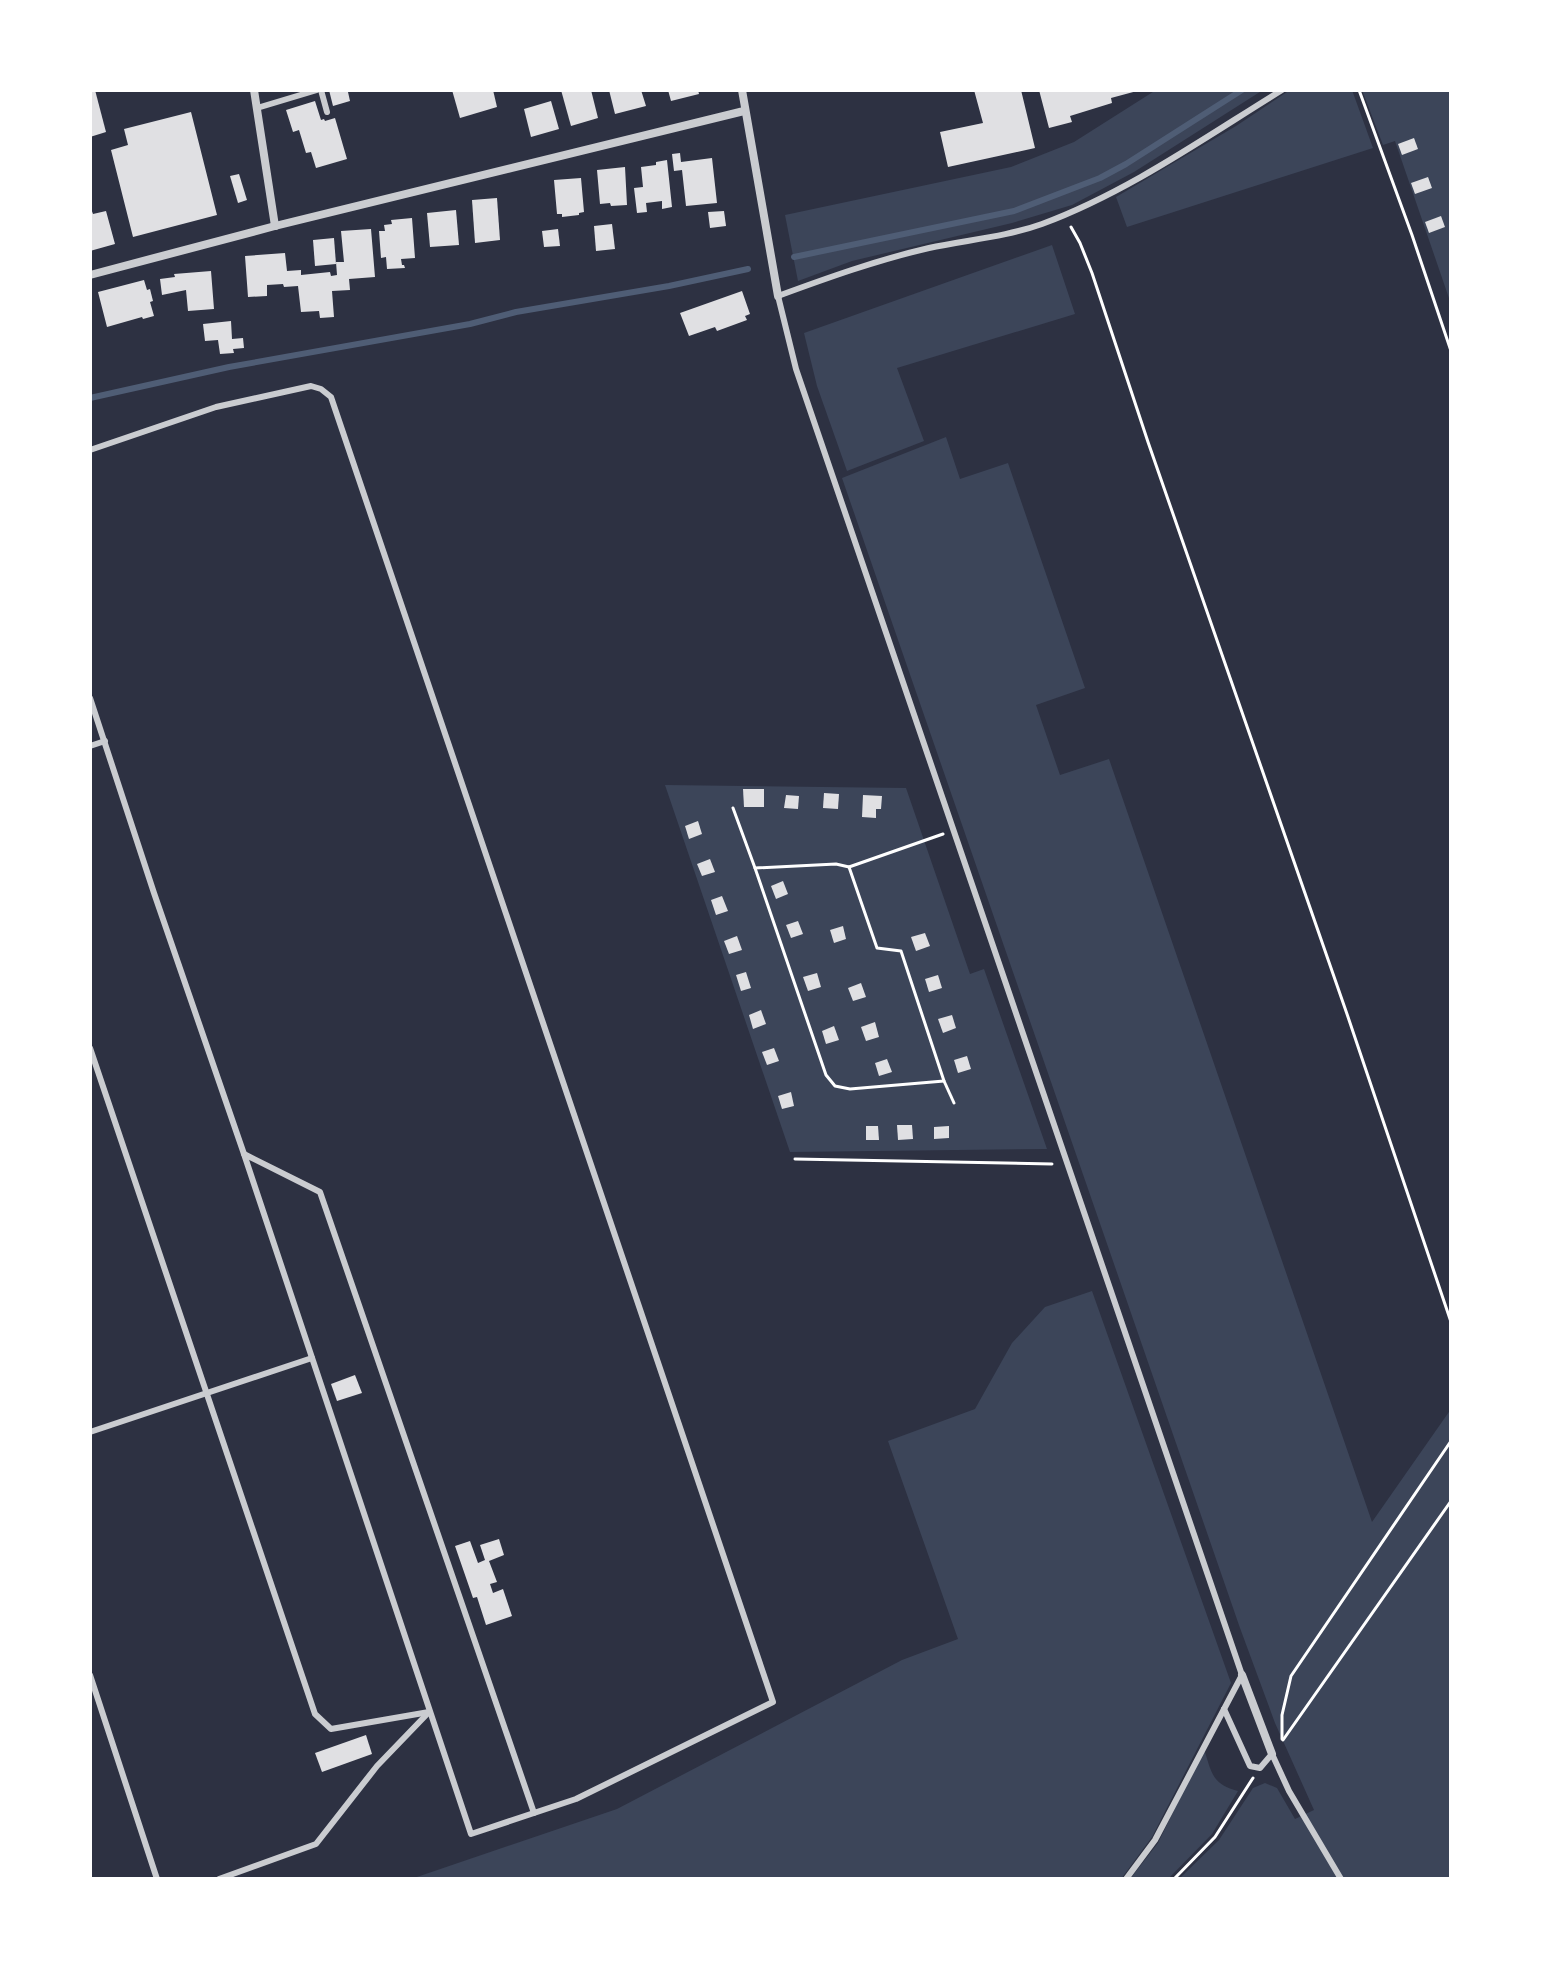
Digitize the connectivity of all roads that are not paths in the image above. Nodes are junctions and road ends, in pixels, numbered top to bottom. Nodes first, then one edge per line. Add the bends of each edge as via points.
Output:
1 (254, 90) edge
2 (319, 90) edge
3 (742, 90) edge
4 (1282, 90) edge
5 (257, 108) junction
6 (744, 111) junction
7 (327, 112) dead end
8 (275, 226) junction
9 (90, 275) edge
10 (778, 296) junction
11 (90, 450) edge
12 (90, 698) edge
13 (105, 741) junction
14 (90, 746) edge
15 (90, 1048) edge
16 (244, 1154) junction
17 (312, 1358) junction
18 (208, 1392) junction
19 (90, 1432) edge
20 (90, 1675) edge
21 (1242, 1675) junction
22 (1224, 1709) junction
23 (429, 1712) junction
24 (1272, 1754) junction
25 (534, 1813) junction
26 (157, 1879) edge
27 (219, 1879) edge
28 (1126, 1879) edge
29 (1341, 1879) edge

1 - 5 street
2 - 5 lane
2 - 7 lane
3 - 6 street
4 - 10 lane via 1137,180 1064,215 854,268
5 - 8 street
6 - 8 street
6 - 10 street
8 - 9 street
10 - 21 lane via 796,369
11 - 25 lane via 216,407 311,386 331,397 773,1702 576,1799
12 - 13 lane
13 - 14 lane
13 - 16 lane
15 - 18 lane
16 - 17 lane
16 - 25 lane via 320,1192
17 - 18 lane
17 - 23 lane
18 - 19 lane
18 - 23 lane via 315,1714 331,1729
20 - 26 lane
21 - 22 lane
21 - 24 street
22 - 24 lane via 1250,1766 1260,1768
22 - 28 lane via 1155,1840
23 - 25 lane via 471,1834
23 - 27 lane via 377,1766 316,1844
24 - 29 lane

